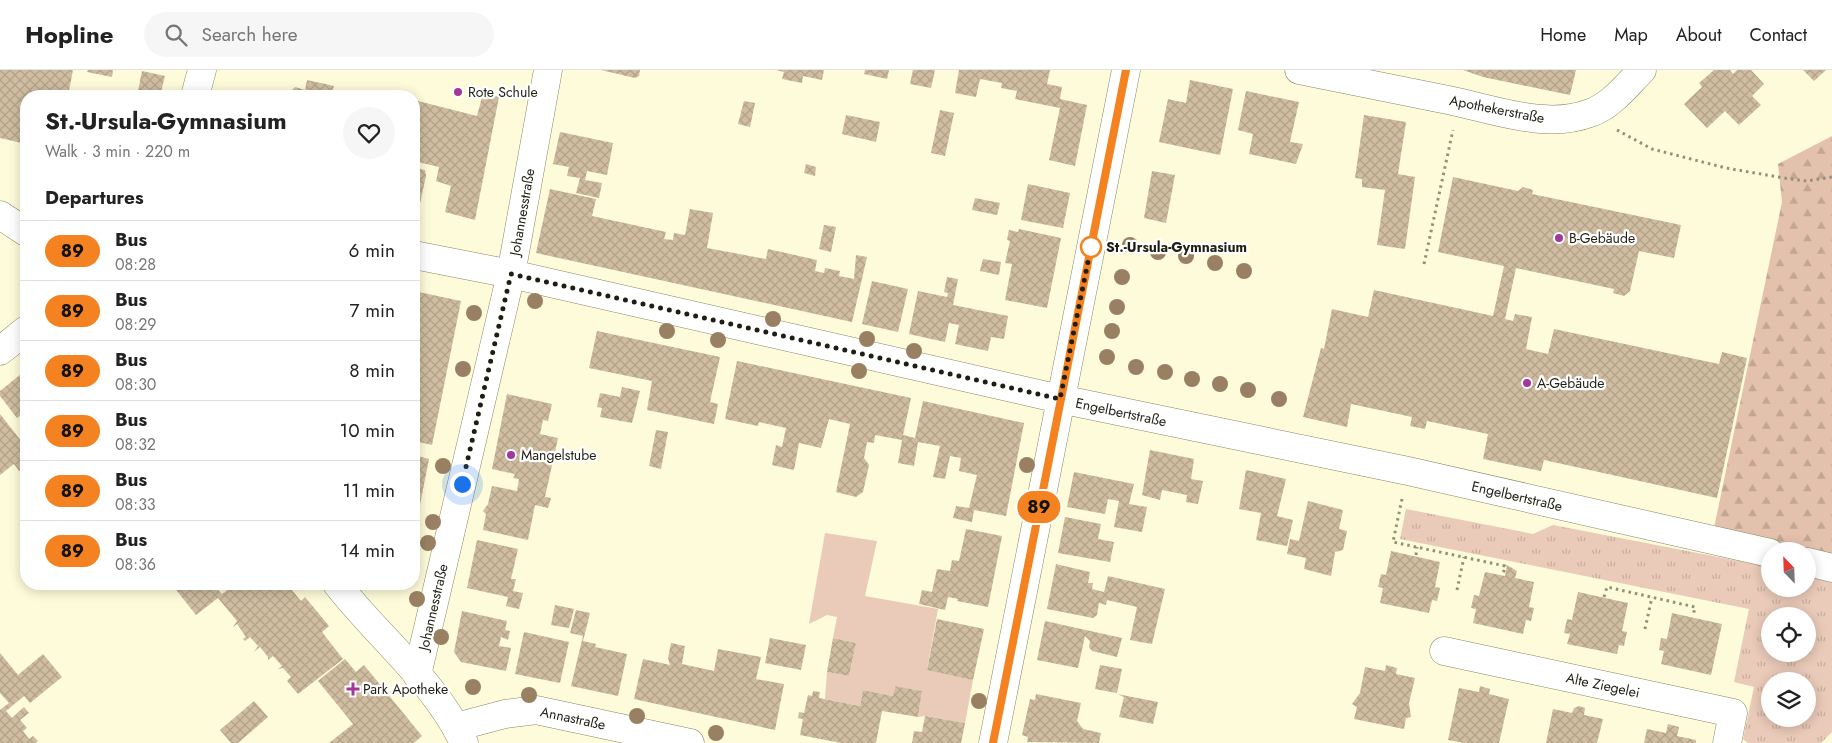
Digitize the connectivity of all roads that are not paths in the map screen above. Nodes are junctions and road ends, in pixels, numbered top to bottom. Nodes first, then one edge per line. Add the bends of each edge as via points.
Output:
1 (202, 70) edge
2 (548, 70) edge
3 (1126, 70) edge
4 (1299, 70) edge
5 (1642, 70) edge
6 (197, 90) edge
7 (0, 214) edge
8 (20, 228) edge
9 (420, 256) edge
10 (511, 274) junction
11 (20, 335) edge
12 (0, 351) edge
13 (1060, 399) junction
14 (1761, 551) edge
15 (1816, 564) edge
16 (1832, 568) edge
17 (342, 590) edge
18 (1444, 651) dead end
19 (417, 675) junction
20 (465, 738) edge
21 (690, 743) edge
22 (993, 743) edge
23 (1727, 743) edge

1 - 6 street
2 - 10 street, Johannesstraße
3 - 13 street
4 - 5 street, Apothekerstraße via 1517,115 1556,120 1572,119 1605,106
7 - 8 street
9 - 10 street, Engelbertstraße
10 - 13 street, Engelbertstraße
10 - 19 street, Johannesstraße
11 - 12 street
13 - 14 street, Engelbertstraße via 1408,471
13 - 22 street
15 - 16 street
17 - 19 street
18 - 23 street, Alte Ziegelei via 1733,714
19 - 20 street
20 - 21 street, Annastraße via 505,714 536,710

